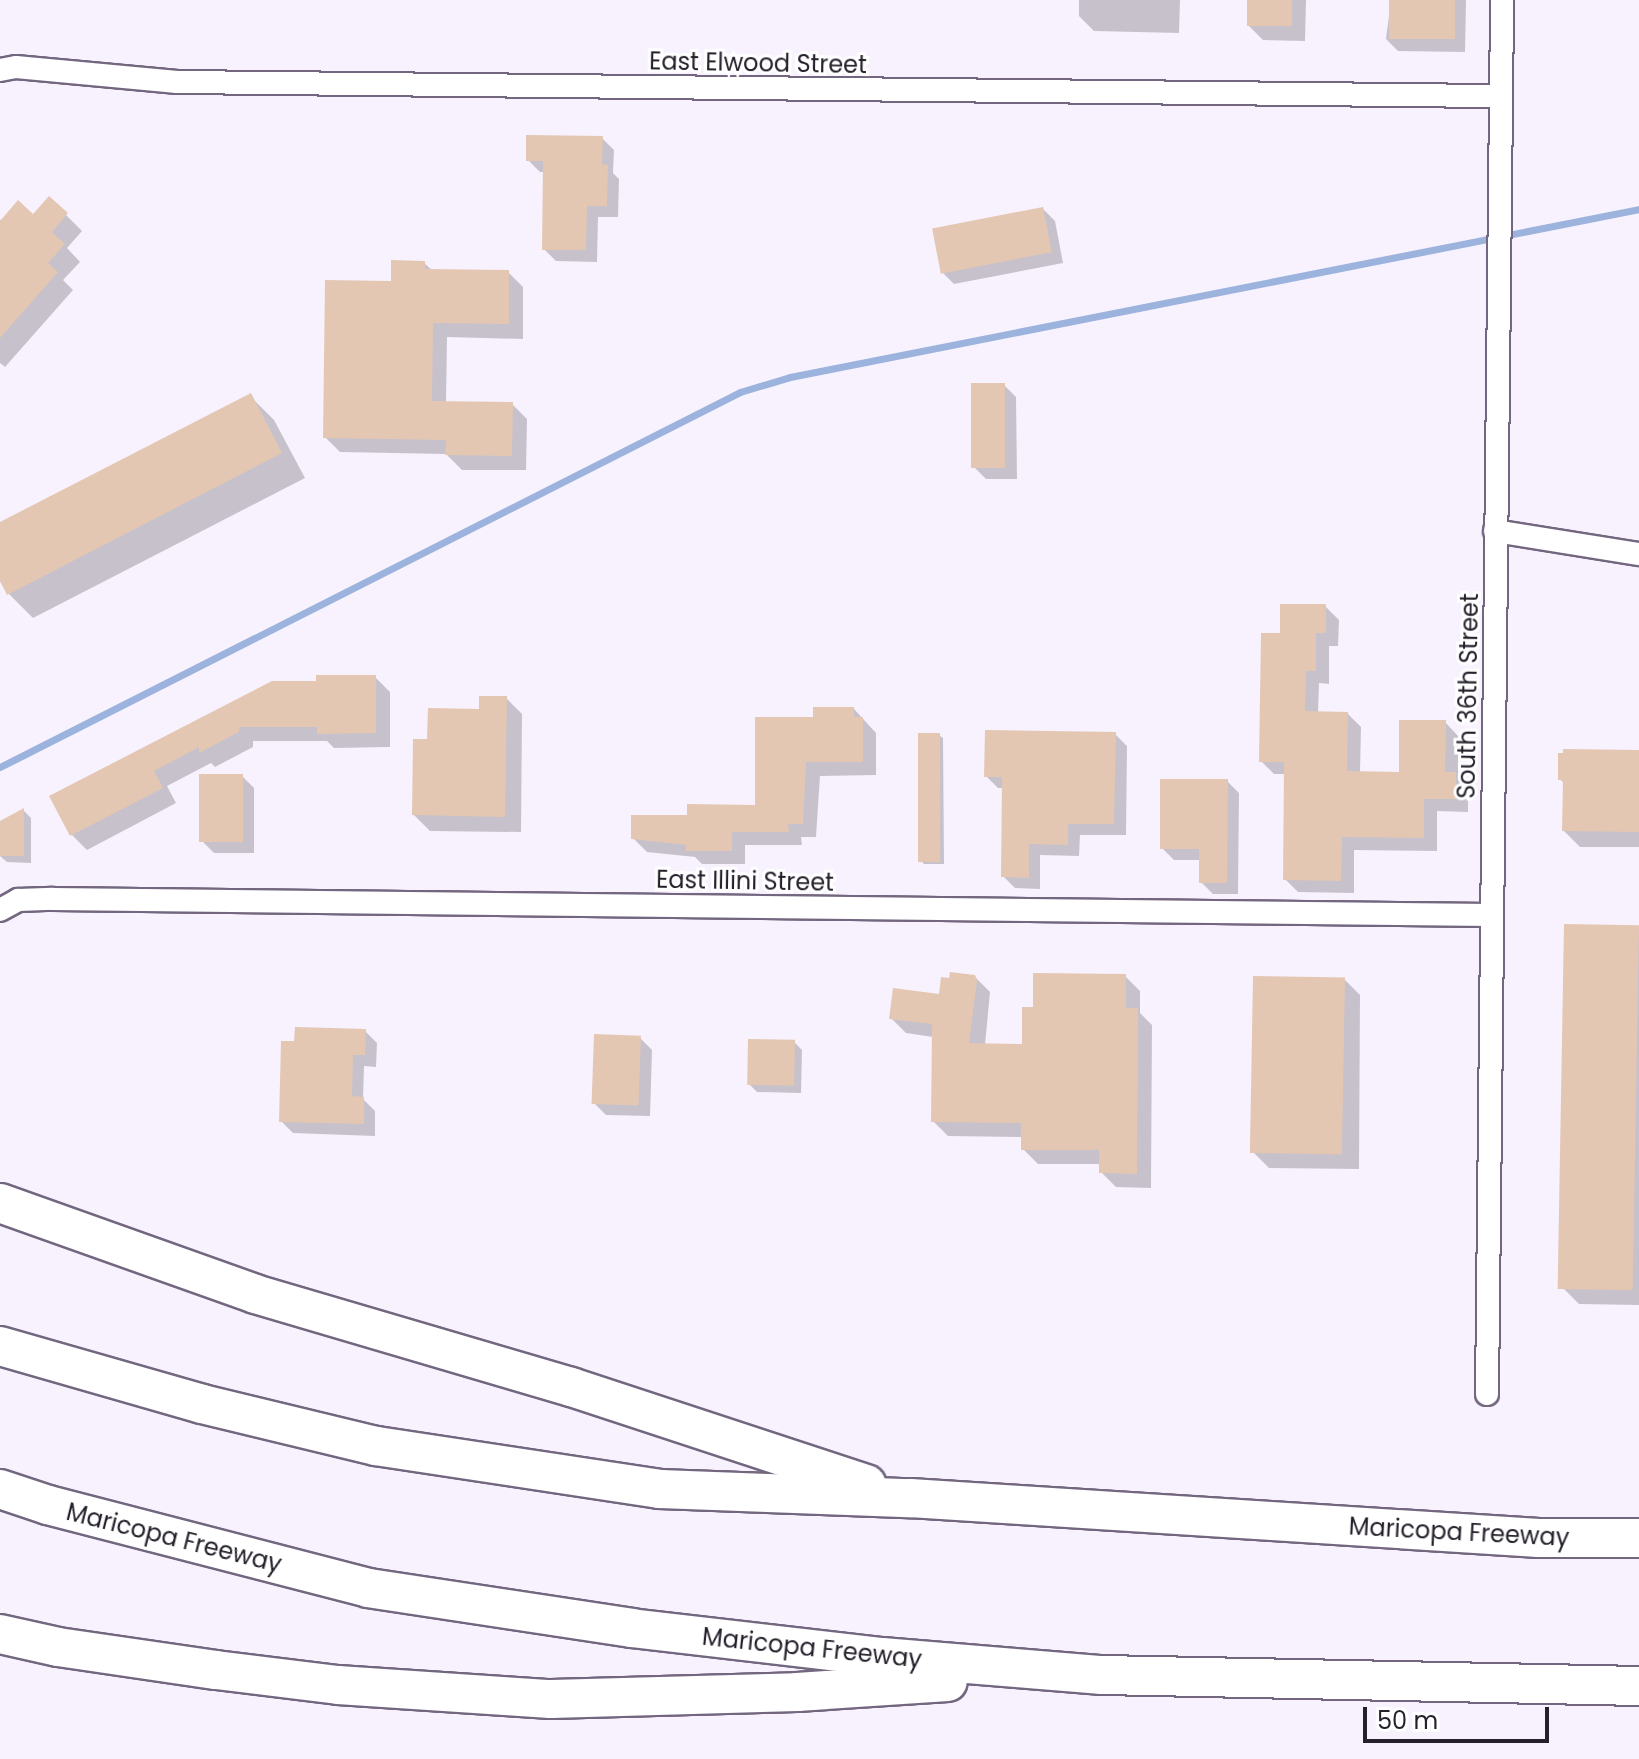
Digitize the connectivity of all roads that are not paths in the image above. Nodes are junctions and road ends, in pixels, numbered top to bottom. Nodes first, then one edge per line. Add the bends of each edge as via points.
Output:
1 (1502, 0) edge
2 (5, 65) edge
3 (1501, 96) junction
4 (1495, 531) junction
5 (1639, 554) edge
6 (0, 910) edge
7 (1491, 915) junction
8 (0, 1203) edge
9 (0, 1346) edge
10 (1487, 1394) dead end
11 (0, 1489) edge
12 (910, 1498) junction
13 (1639, 1538) edge
14 (0, 1634) edge
15 (1074, 1673) junction
16 (1639, 1686) edge

1 - 3 street, South 36th Street
2 - 3 street, East Elwood Street via 177,82
3 - 4 street, South 36th Street
4 - 5 street
4 - 7 street, South 36th Street
6 - 7 street, East Illini Street via 18,900 53,899
7 - 10 street, South 36th Street
8 - 12 highway via 255,1294 571,1387
9 - 12 highway, Maricopa Freeway via 202,1404 376,1446 659,1489
11 - 15 highway, Maricopa Freeway via 368,1588 631,1628
12 - 13 highway, Maricopa Freeway via 1539,1538
14 - 15 highway via 58,1647 338,1685 551,1699 797,1692
15 - 16 highway, Maricopa Freeway

